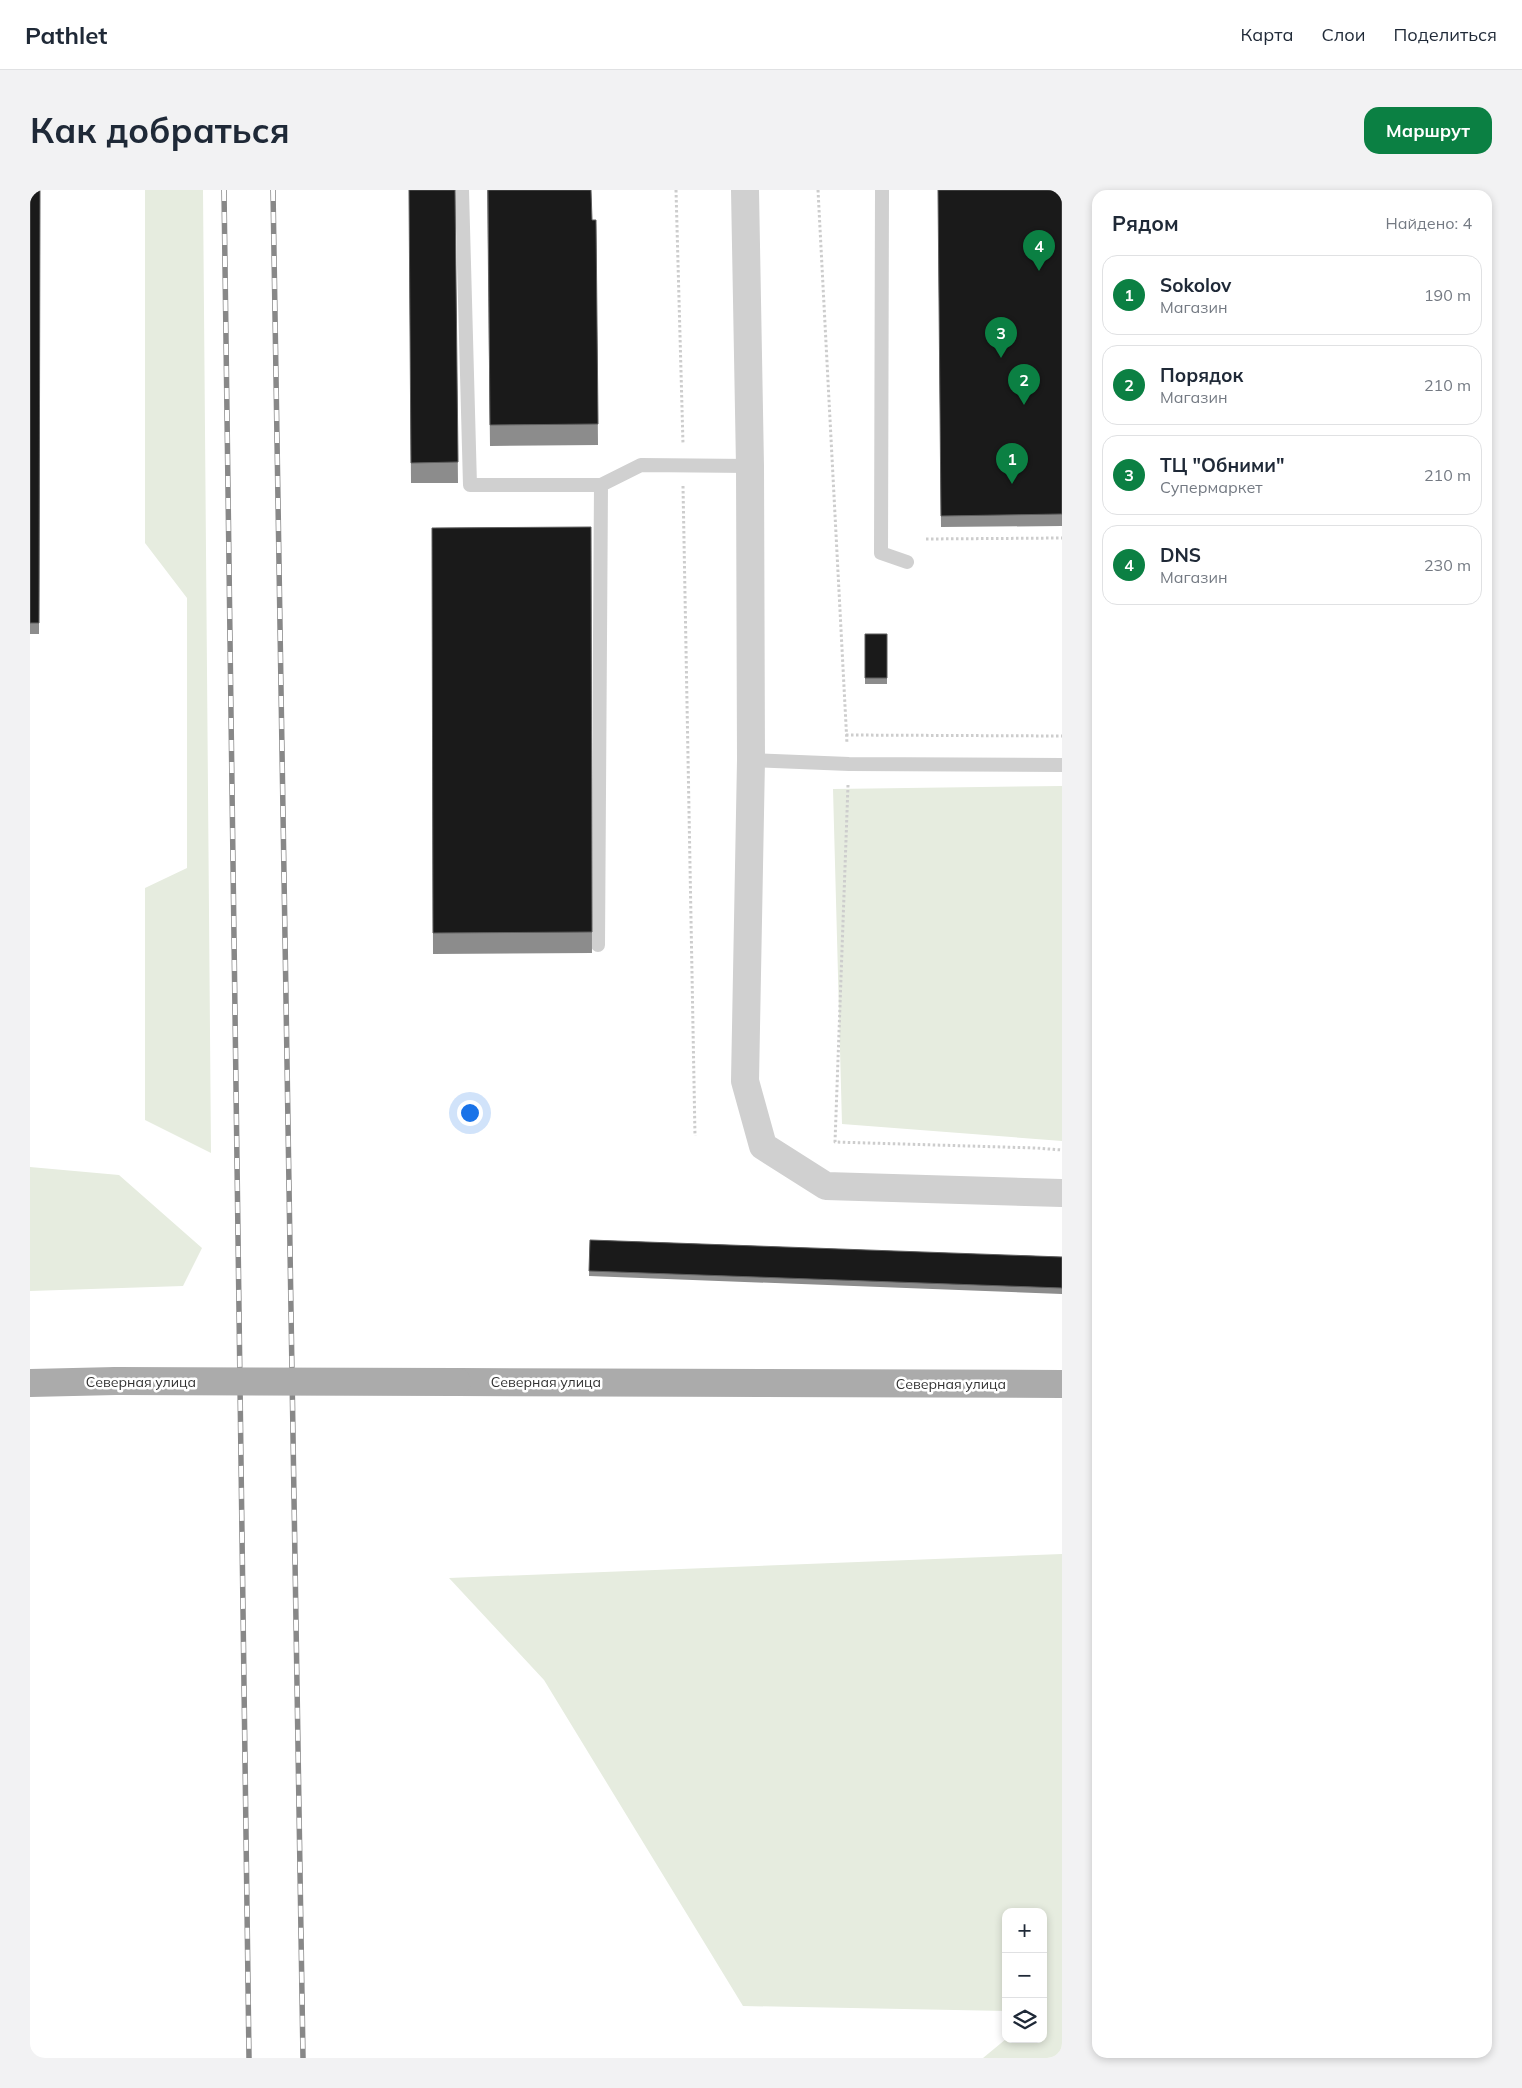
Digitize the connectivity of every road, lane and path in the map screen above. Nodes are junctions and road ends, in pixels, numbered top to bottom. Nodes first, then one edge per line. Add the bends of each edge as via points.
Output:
1 (462, 190) edge
2 (676, 190) edge
3 (745, 190) edge
4 (882, 190) edge
5 (683, 466) junction
6 (750, 466) junction
7 (601, 485) junction
8 (926, 538) dead end
9 (1062, 538) edge
10 (907, 562) dead end
11 (846, 735) dead end
12 (1062, 736) edge
13 (751, 760) junction
14 (1062, 765) edge
15 (598, 945) dead end
16 (695, 1136) dead end
17 (1062, 1193) edge
18 (30, 1383) edge
19 (1062, 1384) edge

1 - 7 lane via 470,485
2 - 5 path
3 - 6 street
4 - 10 lane via 882,554
5 - 6 lane
5 - 7 lane via 641,465
5 - 16 path
6 - 13 street
7 - 15 lane
8 - 9 path
11 - 12 path
13 - 14 lane
13 - 17 street via 745,1081 763,1146 826,1186
18 - 19 main road, Северная улица, bridge

